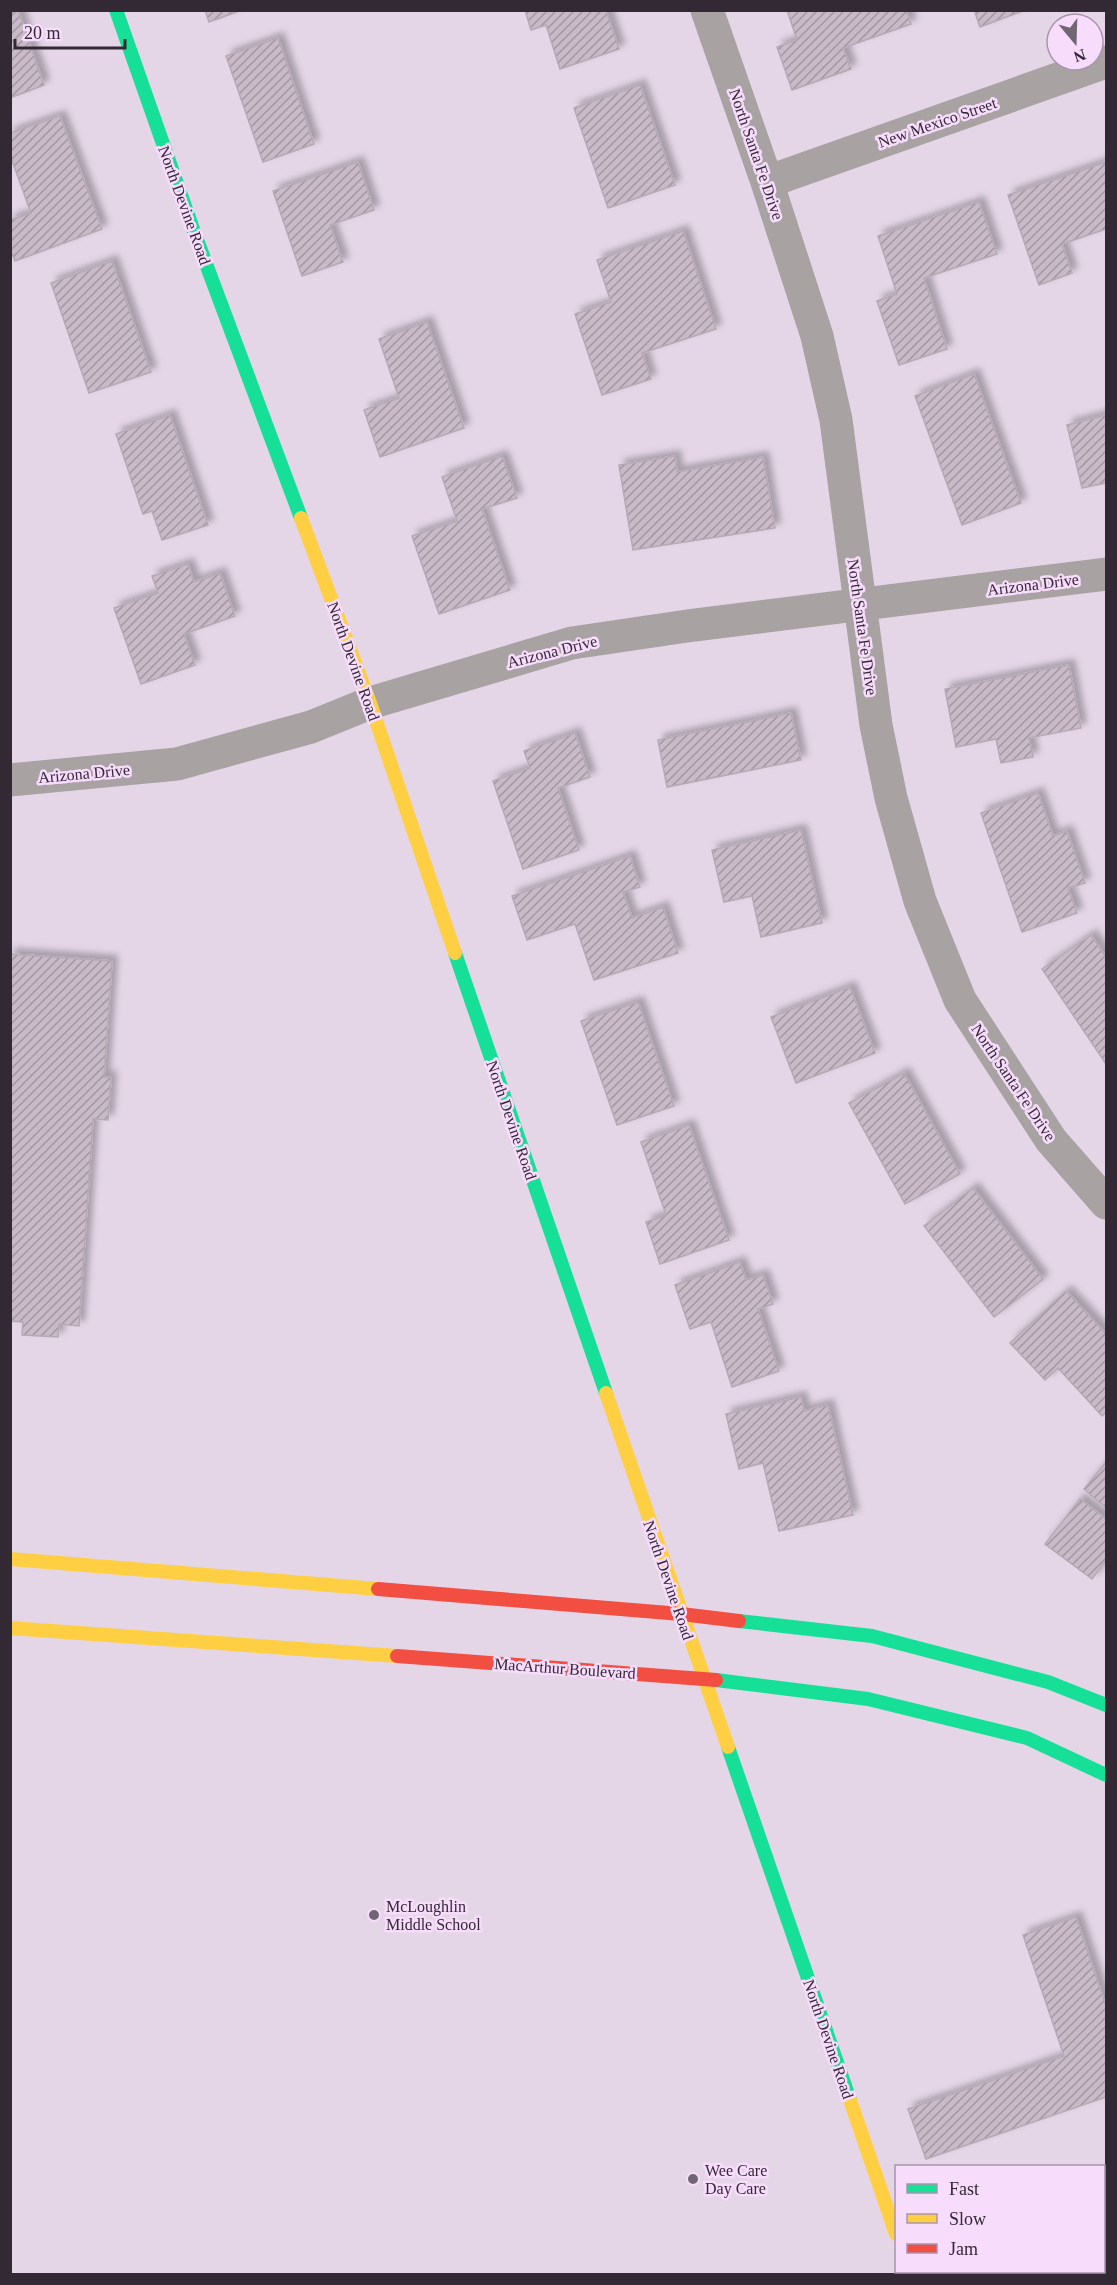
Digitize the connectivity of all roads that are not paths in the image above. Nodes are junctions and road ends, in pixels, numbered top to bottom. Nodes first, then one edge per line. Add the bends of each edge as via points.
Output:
1 (116, 10) edge
2 (707, 10) edge
3 (1107, 62) edge
4 (767, 182) junction
5 (1107, 574) edge
6 (861, 606) junction
7 (370, 704) junction
8 (10, 780) edge
9 (1107, 1203) edge
10 (10, 1559) edge
11 (681, 1614) junction
12 (10, 1628) edge
13 (703, 1678) junction
14 (1107, 1705) edge
15 (1107, 1775) edge
16 (895, 2228) edge

1 - 7 street, North Devine Road
2 - 4 street, North Santa Fe Drive
3 - 4 street, New Mexico Street
4 - 6 street, North Santa Fe Drive via 817,336 836,420
5 - 6 street, Arizona Drive
6 - 7 street, Arizona Drive via 572,643
6 - 9 street, North Santa Fe Drive via 876,725 891,798 920,901 960,1000 1051,1140
7 - 8 street, Arizona Drive via 311,728 177,764
7 - 11 street, North Devine Road
10 - 11 street
11 - 13 street, North Devine Road
11 - 14 street via 872,1636 1048,1682
12 - 13 street, MacArthur Boulevard
13 - 15 street, MacArthur Boulevard via 880,1701 1027,1738
13 - 16 street, North Devine Road

